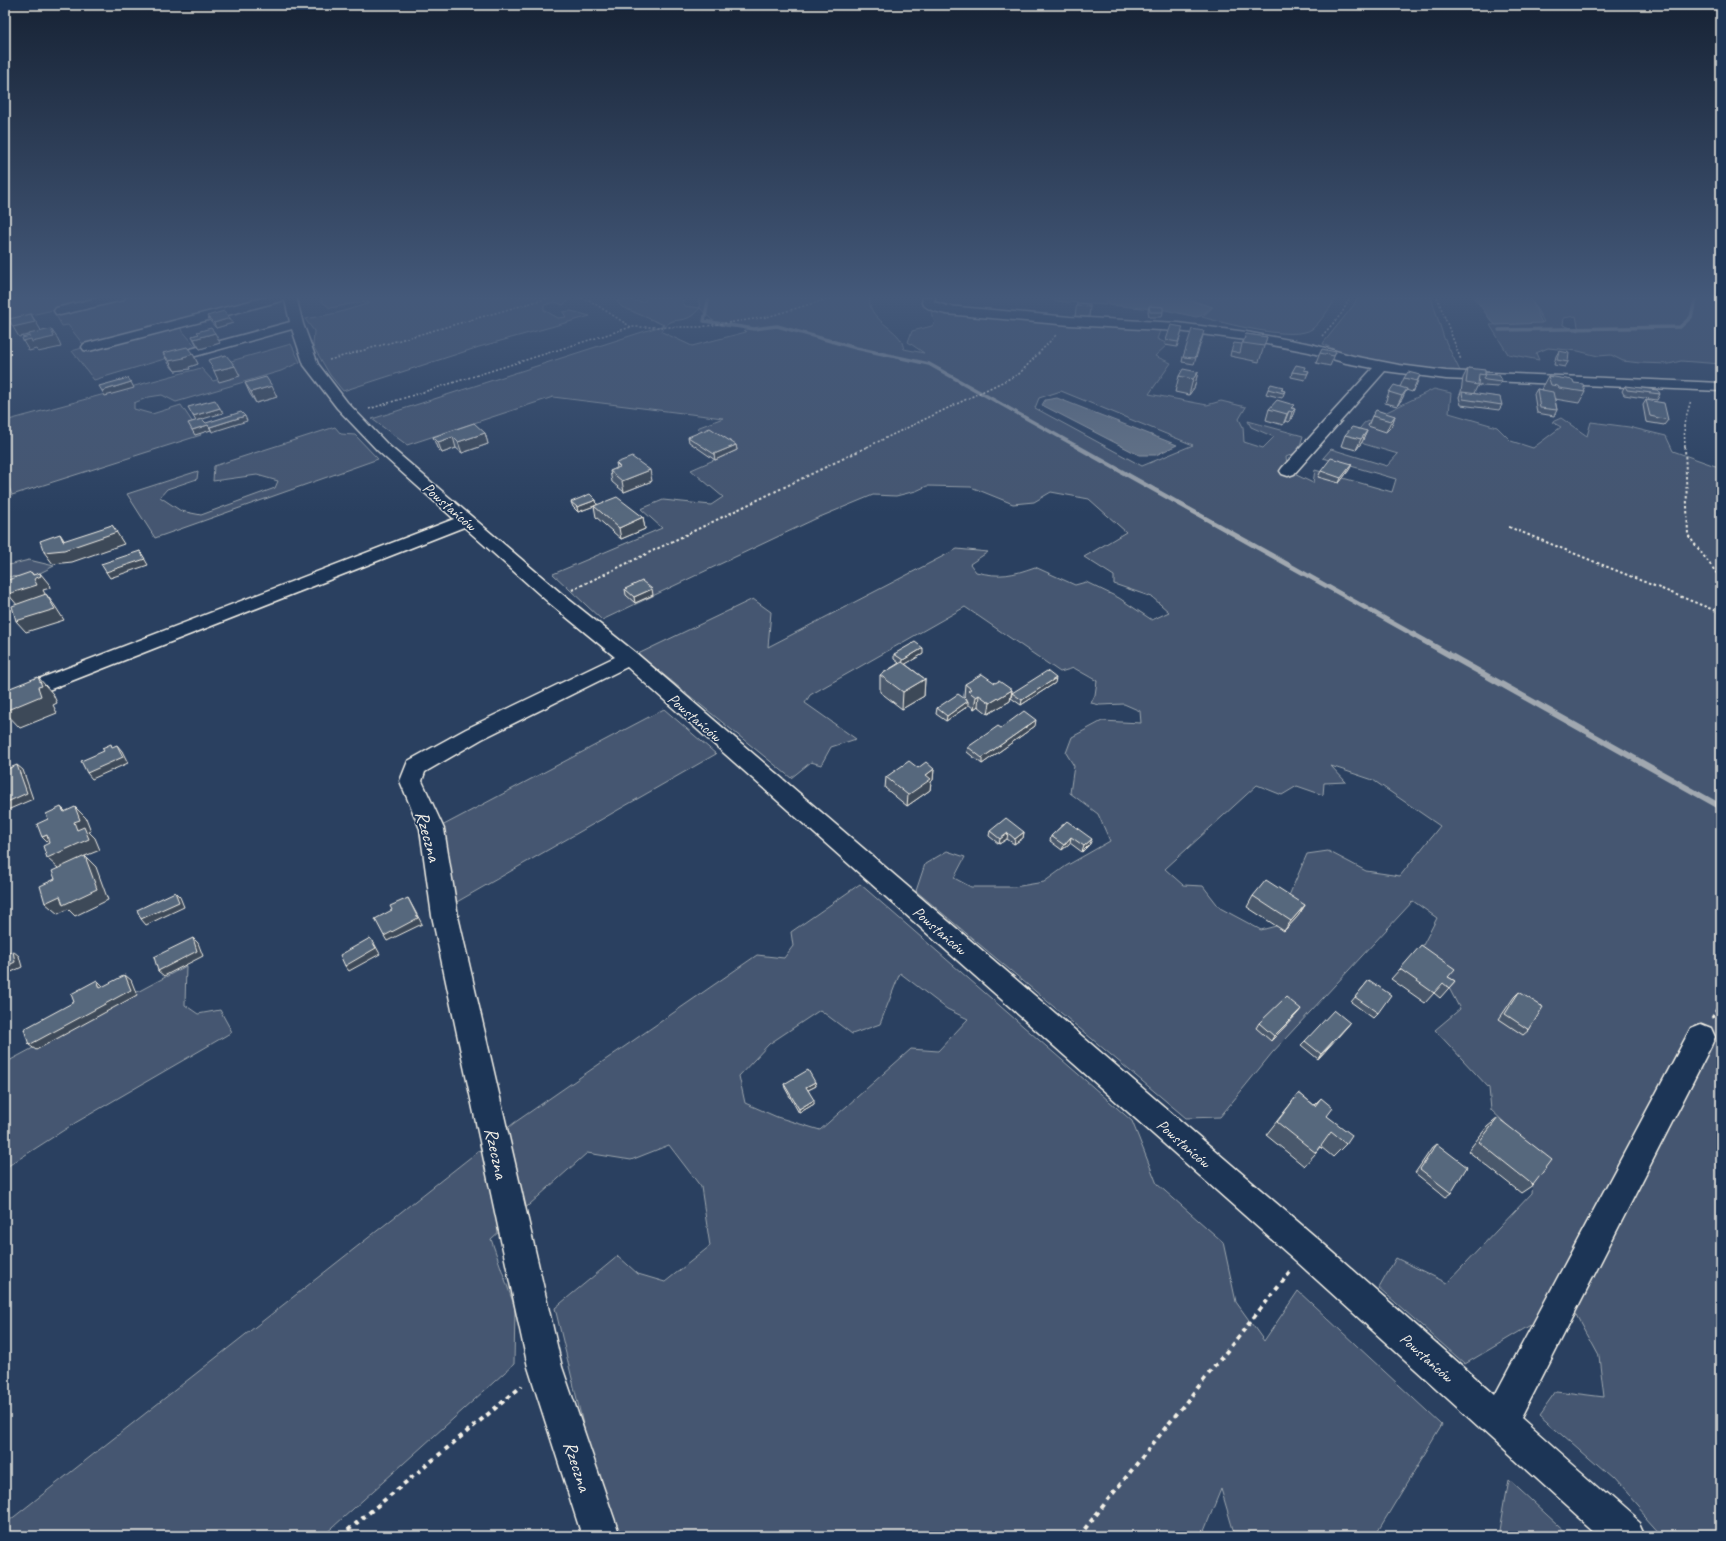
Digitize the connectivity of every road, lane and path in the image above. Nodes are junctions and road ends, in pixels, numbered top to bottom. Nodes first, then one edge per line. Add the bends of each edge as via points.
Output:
1 (314, 369) edge
2 (499, 369) edge
3 (1024, 369) edge
4 (1379, 369) edge
5 (1403, 369) edge
6 (1466, 369) edge
7 (1473, 375) junction
8 (1695, 386) junction
9 (1721, 387) edge
10 (351, 415) junction
11 (1288, 471) dead end
12 (467, 520) junction
13 (1509, 527) dead end
14 (1721, 579) edge
15 (555, 598) junction
16 (1721, 613) edge
17 (629, 658) junction
18 (5, 700) edge
19 (1701, 1038) dead end
20 (1307, 1250) junction
21 (545, 1367) junction
22 (1500, 1422) junction
23 (341, 1536) edge
24 (601, 1536) edge
25 (1079, 1536) edge
26 (1627, 1536) edge

1 - 10 street, Powstańców
2 - 10 path
3 - 15 path via 1019,374
4 - 11 street
5 - 7 street via 1446,375
6 - 7 path
7 - 8 street
8 - 9 street
8 - 14 path via 1684,424 1688,535
10 - 12 street, Powstańców via 383,448
12 - 15 street, Powstańców
12 - 18 street
13 - 16 path
15 - 17 street, Powstańców
17 - 20 street, Powstańców
17 - 21 street, Rzeczna via 474,734 416,767 412,781 432,829 445,916
19 - 22 street
20 - 22 street, Powstańców
20 - 25 path
21 - 23 path
21 - 24 street, Rzeczna
22 - 26 street, Powstańców

